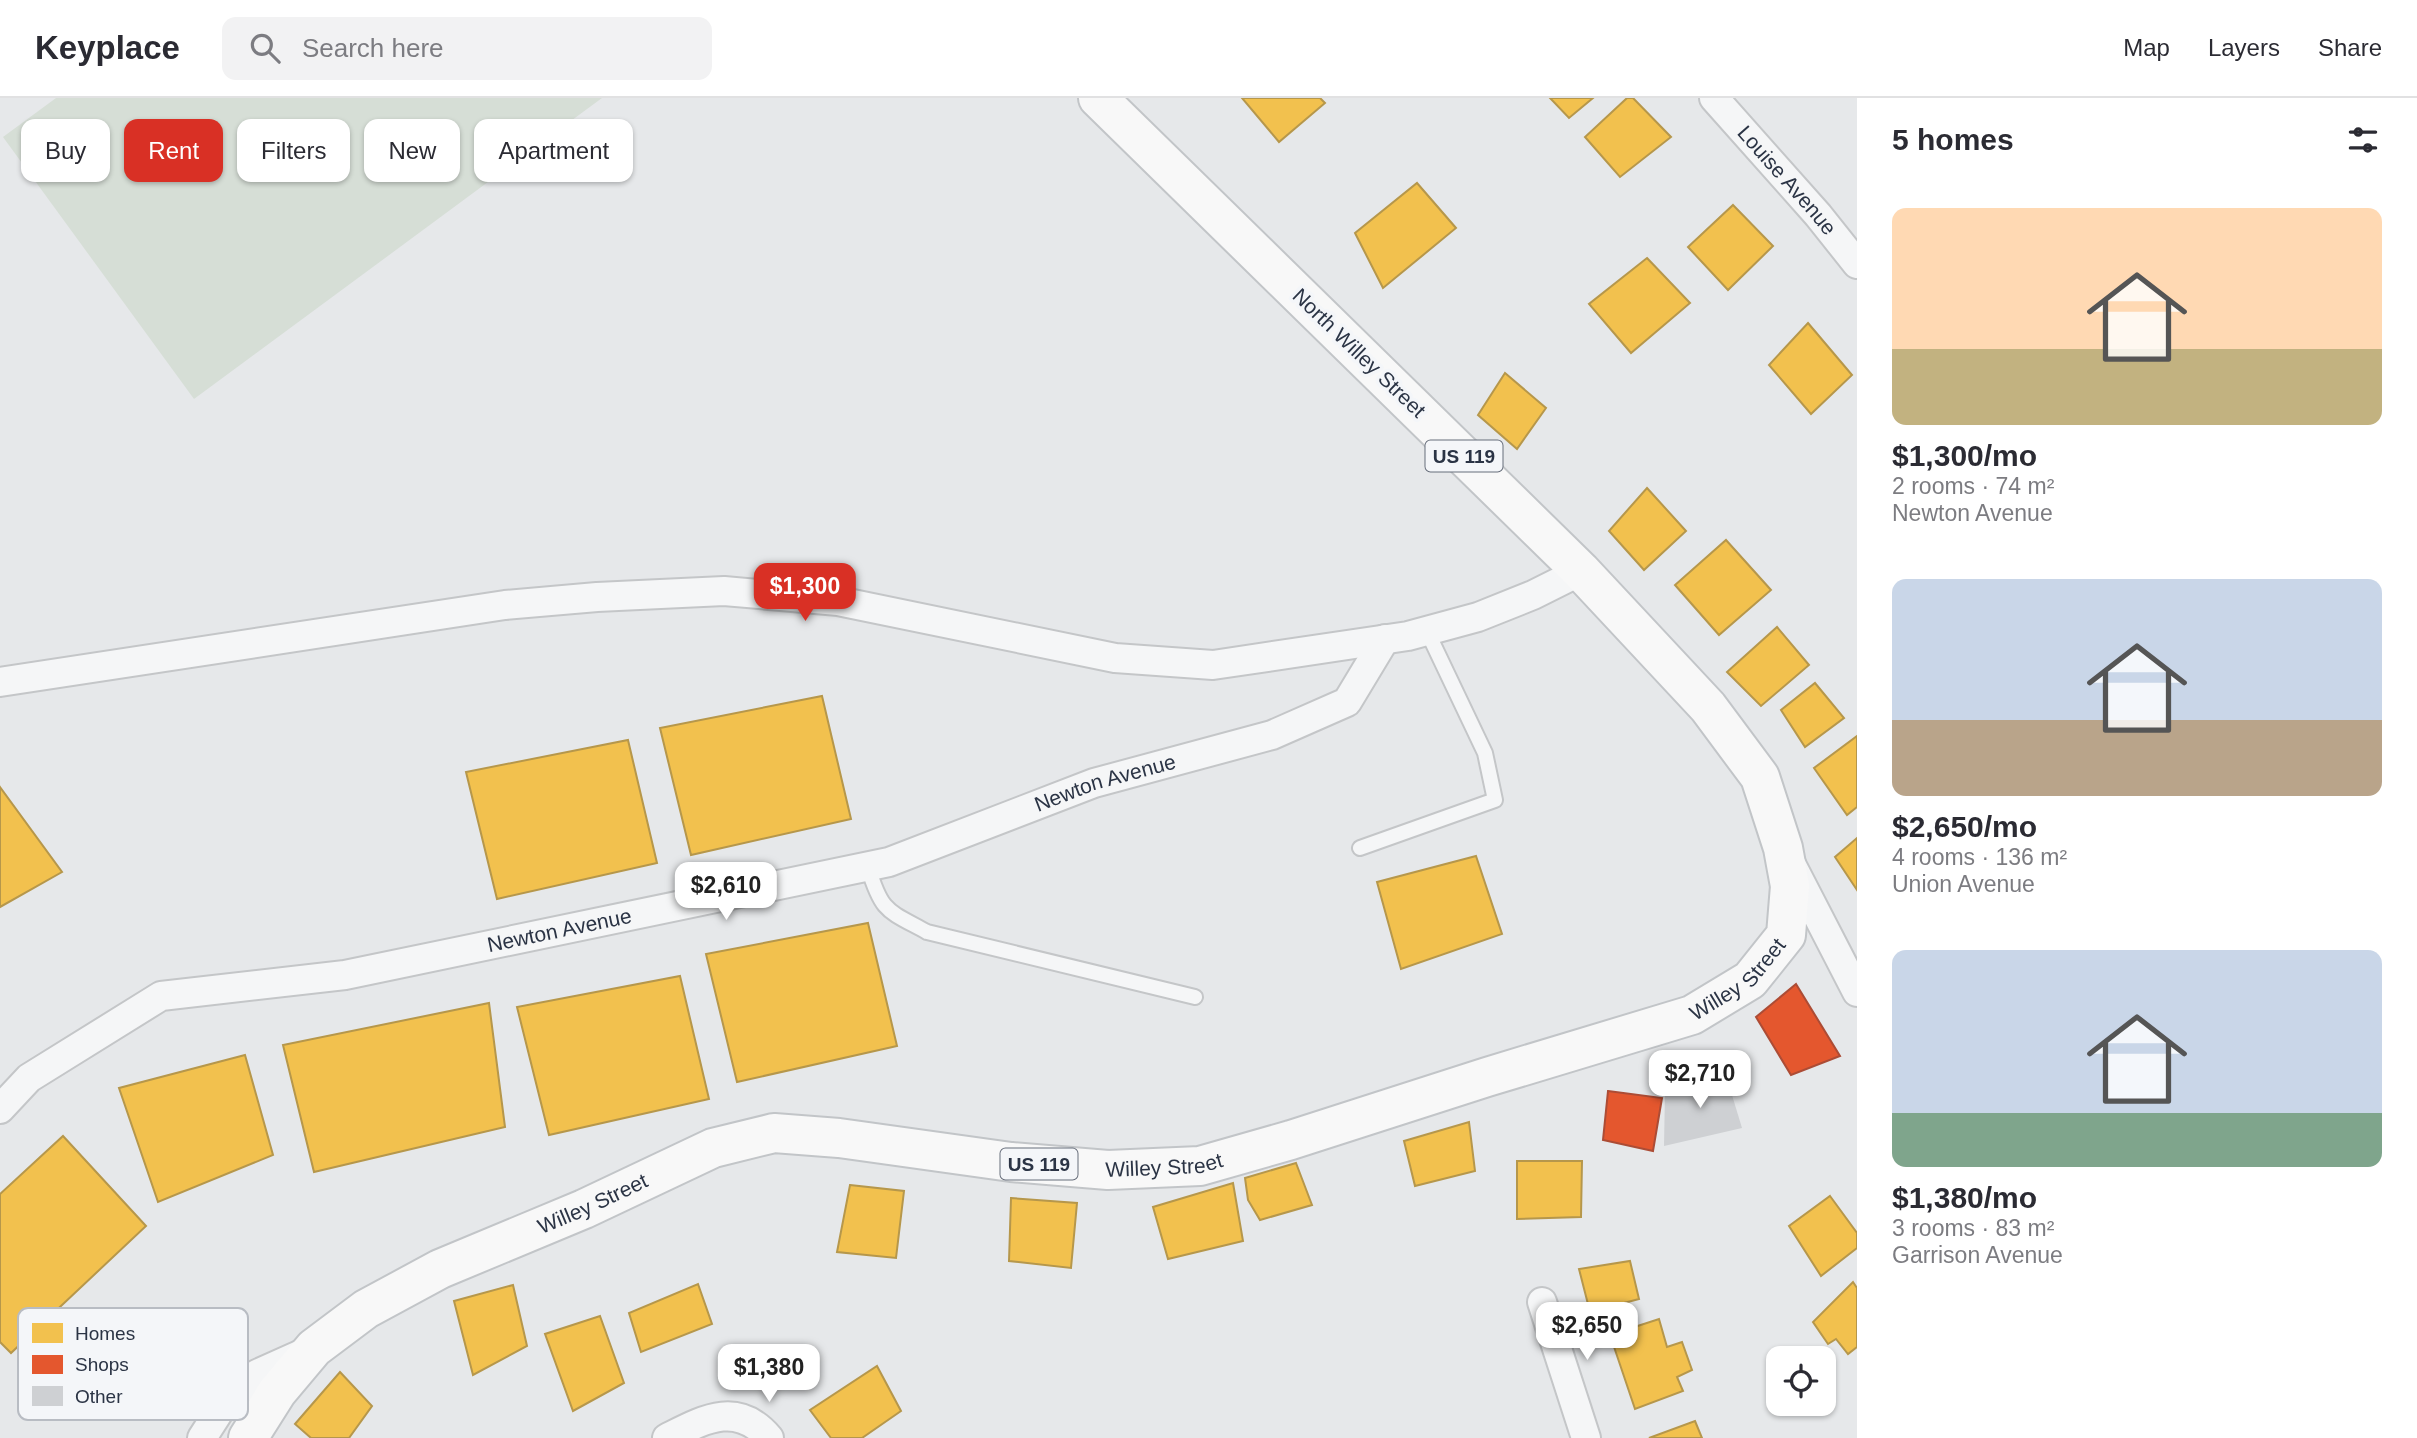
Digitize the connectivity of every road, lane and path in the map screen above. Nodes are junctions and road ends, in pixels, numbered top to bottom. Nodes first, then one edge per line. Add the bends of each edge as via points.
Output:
1 (1098, 98) edge
2 (1714, 98) edge
3 (1857, 264) edge
4 (1581, 571) junction
5 (1427, 631) junction
6 (1385, 639) junction
7 (0, 682) edge
8 (1360, 848) dead end
9 (1783, 848) junction
10 (868, 867) junction
11 (1857, 992) edge
12 (1195, 997) dead end
13 (0, 1109) edge
14 (1542, 1302) dead end
15 (314, 1348) junction
16 (248, 1383) edge
17 (214, 1420) edge
18 (202, 1438) edge
19 (248, 1438) edge
20 (667, 1438) edge
21 (769, 1438) edge
22 (1586, 1438) edge

1 - 4 main road, North Willey Street / US 119
2 - 3 street, Louise Avenue
4 - 5 street via 1478,617
4 - 9 main road, North Willey Street / US 119 via 1708,707 1760,777
5 - 6 street
5 - 8 lane via 1485,753 1494,800
6 - 7 street via 1213,664 1115,658 838,601 724,591 505,605
6 - 10 street, Newton Avenue via 1348,702 1272,734 1094,783
9 - 11 street
9 - 15 main road, Willey Street / US 119 via 1790,886 1786,935 1750,980 1692,1015 1199,1166 1108,1170 774,1133 713,1149 440,1269 366,1309
10 - 12 lane via 877,898 888,911 927,932
10 - 13 street, Newton Avenue via 345,975 161,996 29,1078
14 - 22 street
15 - 16 street via 257,1374
15 - 19 main road, Willey Street / US 119 via 277,1392
17 - 18 street
20 - 21 street via 708,1418 736,1416 759,1426

